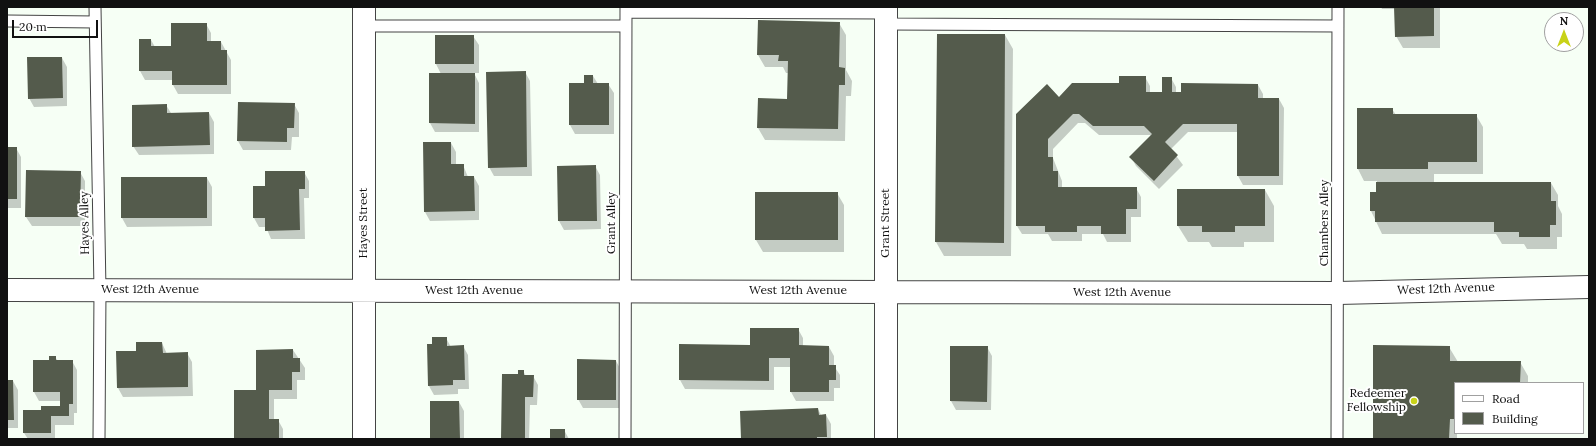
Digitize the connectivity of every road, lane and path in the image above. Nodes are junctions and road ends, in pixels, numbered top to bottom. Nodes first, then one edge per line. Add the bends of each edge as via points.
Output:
1 (95, 7) edge
2 (1338, 7) edge
3 (626, 9) edge
4 (886, 15) edge
5 (364, 16) edge
6 (7, 21) edge
7 (95, 22) junction
8 (625, 26) junction
9 (1338, 26) junction
10 (1589, 287) edge
11 (7, 290) edge
12 (100, 290) junction
13 (364, 291) junction
14 (625, 291) junction
15 (886, 292) junction
16 (1338, 293) junction
17 (99, 439) edge
18 (364, 439) edge
19 (625, 439) edge
20 (886, 439) edge
21 (1337, 439) edge

1 - 7 lane, Hayes Alley
2 - 9 lane, Chambers Alley
3 - 4 lane
3 - 8 lane, Grant Alley
4 - 9 lane
4 - 15 street, Grant Street
5 - 8 lane
5 - 13 street, Hayes Street
6 - 7 lane
7 - 12 lane, Hayes Alley
8 - 14 lane, Grant Alley
9 - 16 lane, Chambers Alley
10 - 16 street, West 12th Avenue
11 - 12 street, West 12th Avenue
12 - 13 street, West 12th Avenue
12 - 17 lane, Hayes Alley
13 - 14 street, West 12th Avenue
13 - 18 street, Hayes Street
14 - 15 street, West 12th Avenue
14 - 19 lane, Grant Alley
15 - 16 street, West 12th Avenue
15 - 20 street, Grant Street
16 - 21 lane, Chambers Alley

